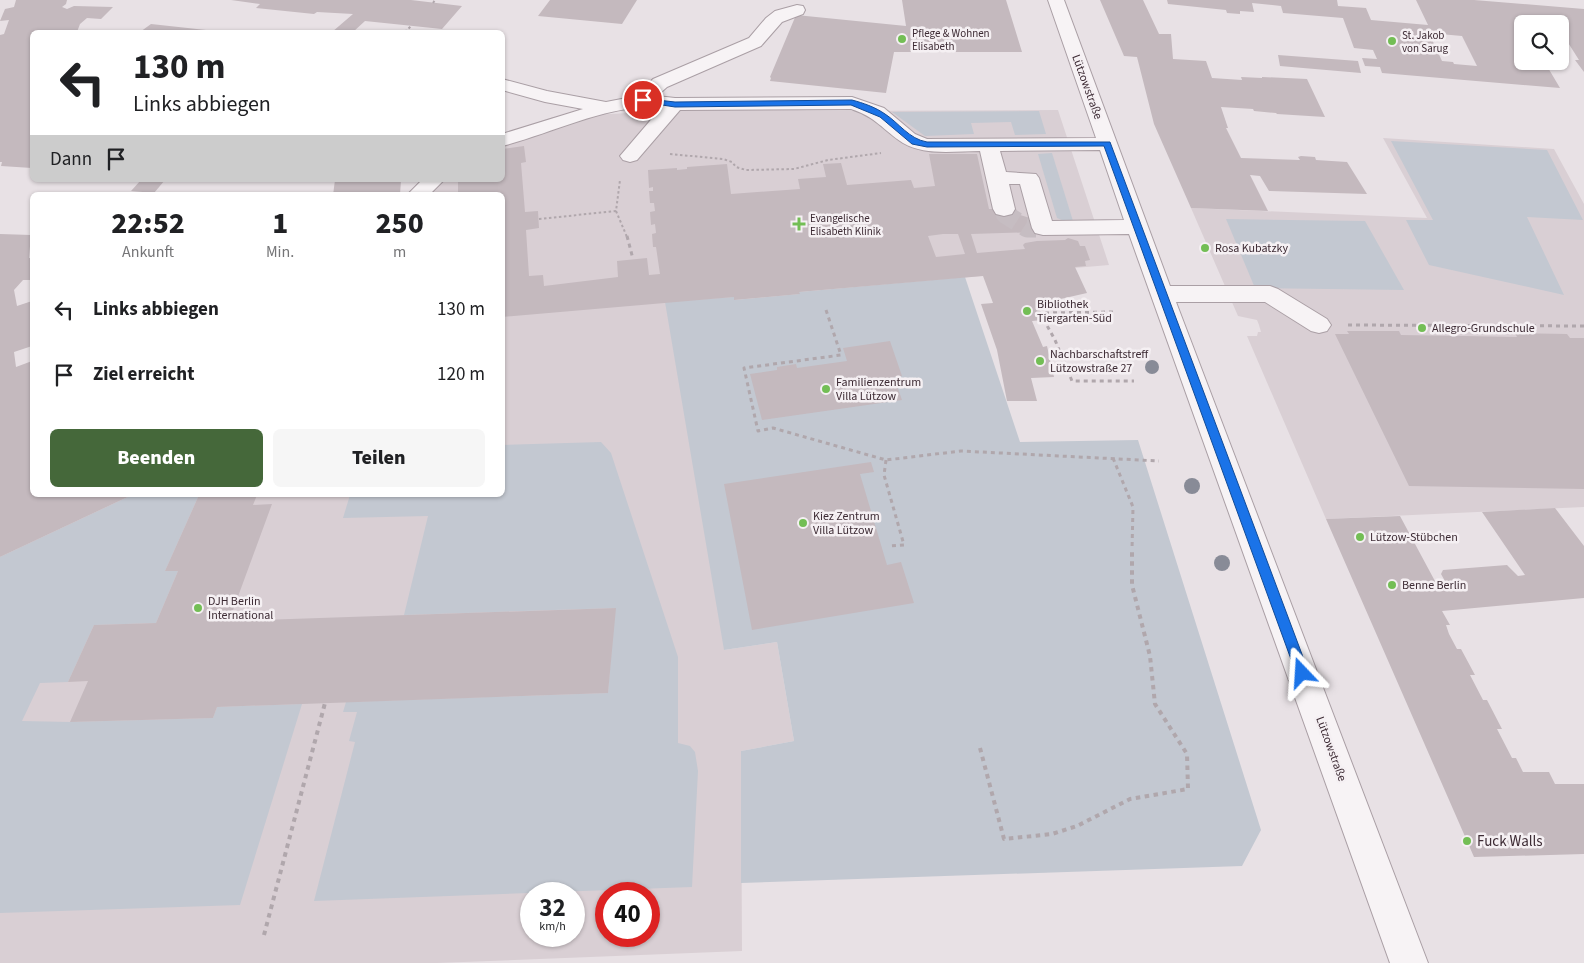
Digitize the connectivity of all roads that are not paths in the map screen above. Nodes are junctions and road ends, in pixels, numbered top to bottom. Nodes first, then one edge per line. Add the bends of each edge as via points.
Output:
1 (1056, 0) edge
2 (797, 10) dead end
3 (505, 85) edge
4 (643, 100) junction
5 (675, 104) junction
6 (608, 107) junction
7 (505, 139) edge
8 (988, 144) junction
9 (1108, 144) junction
10 (630, 156) road end
11 (997, 178) junction
12 (432, 182) edge
13 (420, 192) edge
14 (1004, 209) tunnel mouth
15 (1138, 227) junction
16 (1162, 294) junction
17 (1318, 325) road end
18 (1409, 963) edge

1 - 9 street, Lützowstraße
2 - 4 street via 774,18 754,42 660,84
3 - 6 street
4 - 5 street
4 - 6 street
5 - 8 street via 852,103 883,116 915,142 927,145
5 - 10 street
6 - 7 street
8 - 9 street
8 - 11 street
9 - 15 street, Lützowstraße
11 - 14 street
11 - 15 street via 1029,178 1039,228
12 - 13 street
15 - 16 street, Lützowstraße
16 - 17 street via 1270,294
16 - 18 street, Lützowstraße

